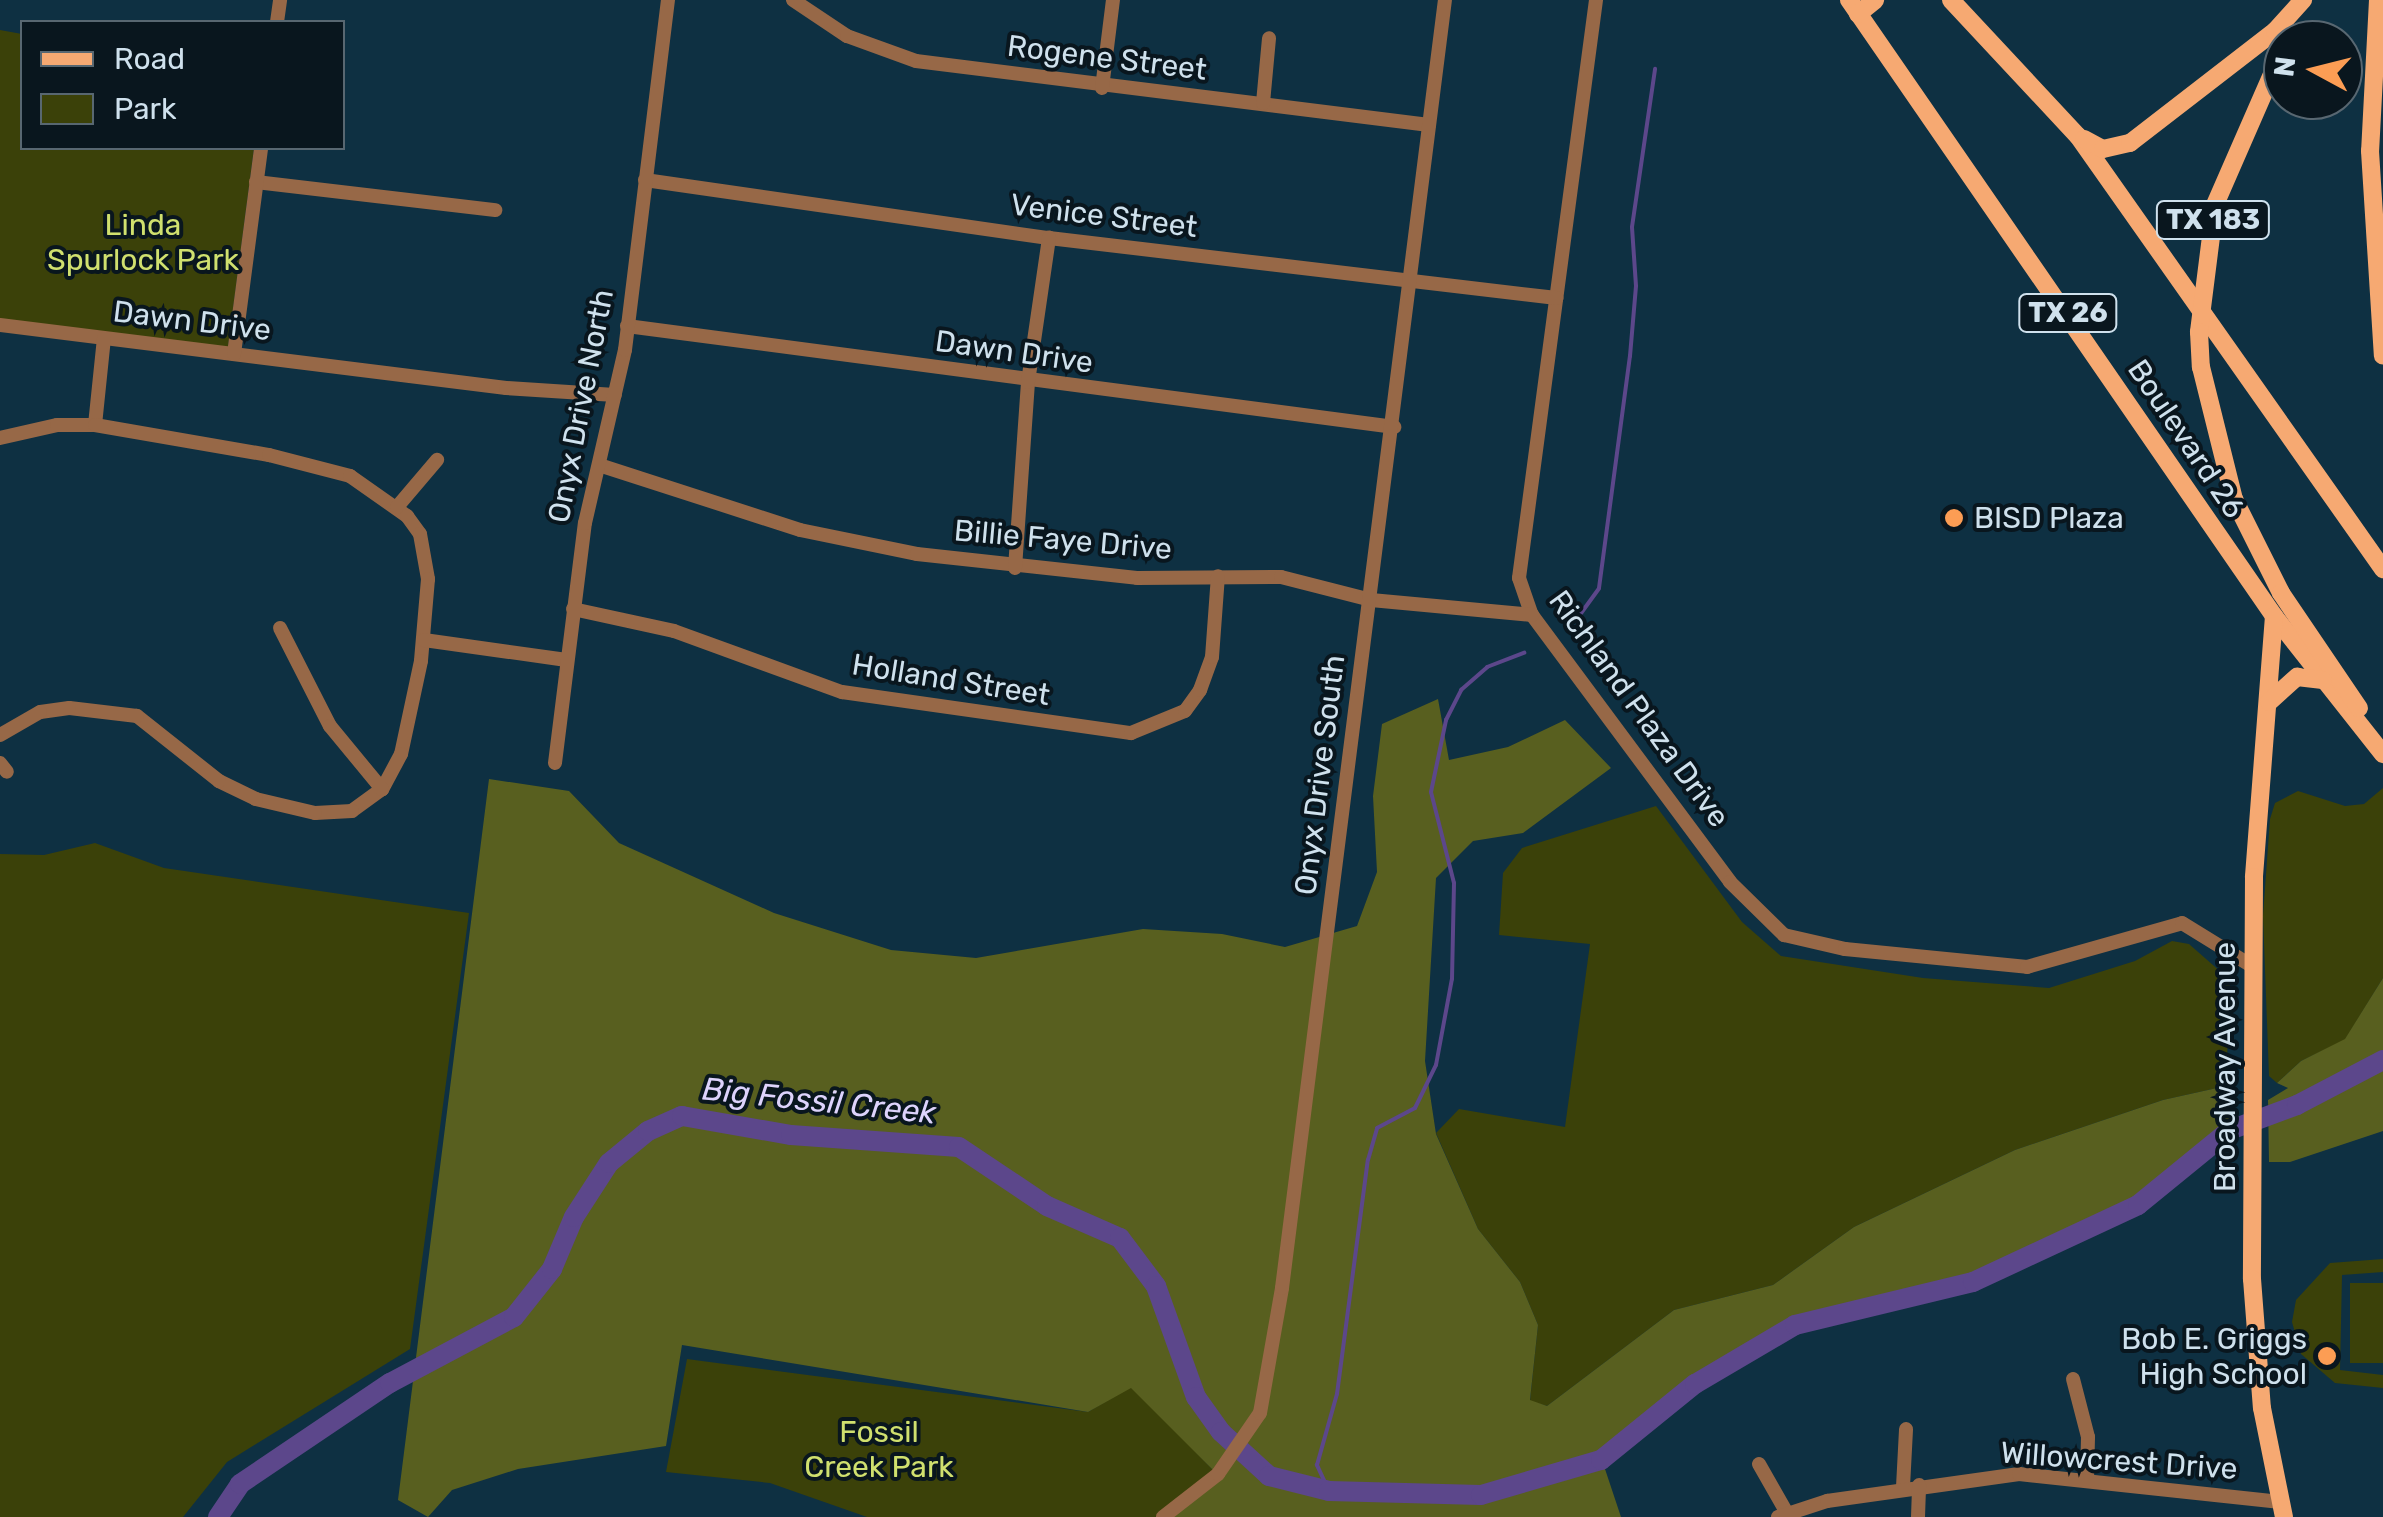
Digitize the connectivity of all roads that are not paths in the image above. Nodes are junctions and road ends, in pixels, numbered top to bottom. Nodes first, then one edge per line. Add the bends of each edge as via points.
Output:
1 (668, 0) edge
2 (793, 0) edge
3 (1113, 0) edge
4 (1445, 0) edge
5 (1596, 0) edge
6 (1875, 0) edge
7 (1951, 0) edge
8 (2305, 0) edge
9 (2378, 0) edge
10 (1854, 7) edge
11 (1269, 38) dead end
12 (2378, 70) edge
13 (1102, 88) junction
14 (2263, 95) edge
15 (1263, 103) junction
16 (1429, 125) junction
17 (2078, 136) junction
18 (261, 150) edge
19 (646, 180) junction
20 (256, 182) junction
21 (495, 210) dead end
22 (1049, 238) junction
23 (1407, 282) junction
24 (1556, 298) junction
25 (0, 325) edge
26 (628, 326) junction
27 (104, 338) junction
28 (234, 354) junction
29 (2383, 356) edge
30 (1028, 382) junction
31 (616, 395) junction
32 (96, 425) junction
33 (1394, 428) junction
34 (0, 438) edge
35 (437, 460) dead end
36 (598, 465) junction
37 (397, 507) junction
38 (1016, 568) junction
39 (2383, 569) edge
40 (1218, 576) junction
41 (1370, 600) junction
42 (573, 608) junction
43 (1532, 615) junction
44 (2274, 616) junction
45 (280, 628) dead end
46 (424, 640) junction
47 (567, 660) junction
48 (2323, 680) junction
49 (2270, 702) junction
50 (0, 734) edge
51 (2383, 742) edge
52 (2383, 754) edge
53 (555, 762) dead end
54 (382, 789) junction
55 (2252, 966) junction
56 (2072, 1379) dead end
57 (1906, 1429) dead end
58 (1759, 1464) dead end
59 (2087, 1480) junction
60 (1919, 1486) junction
61 (1903, 1488) junction
62 (2282, 1509) edge
63 (1782, 1515) edge
64 (1163, 1517) edge
65 (1918, 1517) edge

1 - 19 street, Onyx Drive North
2 - 13 street, Rogene Street via 847,36 916,62
3 - 13 street
4 - 16 street, Onyx Drive South
5 - 24 street, Richland Plaza Drive
6 - 10 main road
7 - 17 main road
8 - 17 main road via 2275,31 2130,143 2103,148
9 - 12 main road
10 - 44 main road, Boulevard 26 / TX 26
11 - 15 street
12 - 29 main road via 2371,227
13 - 15 street, Rogene Street
14 - 51 main road, TX 183 via 2216,206 2200,332 2206,404 2234,500 2281,592
15 - 16 street, Rogene Street
16 - 23 street, Onyx Drive South
17 - 39 main road
18 - 20 street
19 - 22 street, Venice Street
19 - 26 street, Onyx Drive North
20 - 21 street
20 - 28 street
22 - 23 street, Venice Street
22 - 30 street
23 - 24 street, Venice Street
23 - 33 street, Onyx Drive South
24 - 43 street, Richland Plaza Drive via 1519,578
25 - 27 street, Dawn Drive
26 - 30 street, Dawn Drive
26 - 31 street, Onyx Drive North
27 - 28 street, Dawn Drive
27 - 32 street
28 - 31 street, Dawn Drive
30 - 33 street, Dawn Drive
30 - 38 street
31 - 36 street, Onyx Drive North
32 - 34 street via 57,425
32 - 37 street via 303,462 350,476
33 - 41 street, Onyx Drive South
35 - 37 street
36 - 38 street, Billie Faye Drive via 800,530
36 - 42 street, Onyx Drive North
37 - 46 street via 420,534
38 - 40 street, Billie Faye Drive
40 - 41 street, Billie Faye Drive via 1282,577
40 - 42 street, Holland Street via 1212,657 1200,690 1184,711 1132,733 842,692 674,631
41 - 43 street, Billie Faye Drive
41 - 64 street, Onyx Drive South via 1282,1288 1260,1413 1218,1474
42 - 47 street, Onyx Drive North
43 - 55 street, Richland Plaza Drive via 1730,882 1784,935 1845,950 2028,967 2182,923
44 - 48 main road, Boulevard 26 / TX 26
44 - 49 main road, Broadway Avenue
45 - 54 street via 330,726
46 - 47 street
46 - 54 street via 401,754
47 - 53 street, Onyx Drive North
48 - 49 main road via 2297,677
48 - 52 main road, Boulevard 26 / TX 26
49 - 55 main road, Broadway Avenue
50 - 54 street via 40,712 95,709 150,722 219,780 276,806 352,810
55 - 62 main road, Broadway Avenue via 2256,1353
56 - 59 street via 2088,1437
57 - 61 street
58 - 63 street
59 - 60 street, Willowcrest Drive via 2019,1474
59 - 62 street, Willowcrest Drive
60 - 61 street, Willowcrest Drive
60 - 65 street
61 - 63 street, Willowcrest Drive

